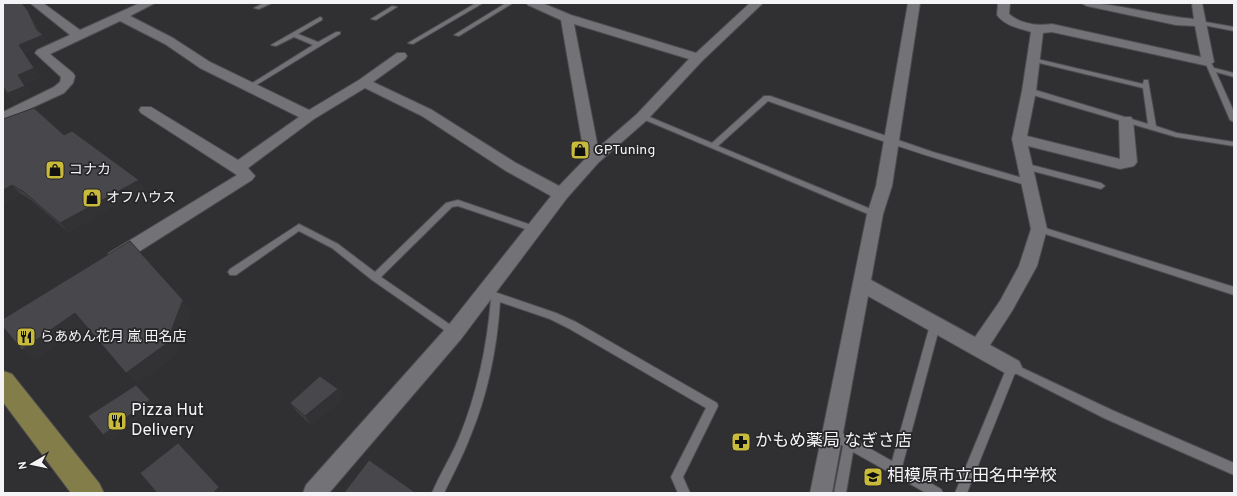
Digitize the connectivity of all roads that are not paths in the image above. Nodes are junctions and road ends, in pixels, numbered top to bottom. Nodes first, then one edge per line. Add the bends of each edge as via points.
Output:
1 (36, 3) edge
2 (149, 3) edge
3 (269, 3) edge
4 (384, 3) edge
5 (480, 3) edge
6 (510, 3) edge
7 (914, 3) edge
8 (1004, 3) edge
9 (1087, 3) edge
10 (542, 4) edge
11 (748, 5) edge
12 (1198, 5) dead end
13 (257, 8) dead end
14 (120, 16) junction
15 (566, 18) junction
16 (320, 19) dead end
17 (374, 19) dead end
18 (1200, 23) junction
19 (1234, 29) edge
20 (1037, 30) junction
21 (338, 33) dead end
22 (293, 34) junction
23 (78, 35) junction
24 (457, 35) dead end
25 (411, 43) dead end
26 (274, 44) dead end
27 (318, 45) junction
28 (401, 56) dead end
29 (698, 58) junction
30 (1034, 60) junction
31 (1209, 66) junction
32 (1234, 75) edge
33 (364, 83) junction
34 (250, 86) junction
35 (1029, 91) junction
36 (146, 110) dead end
37 (309, 116) junction
38 (3, 117) edge
39 (642, 118) junction
40 (1126, 120) junction
41 (1234, 120) edge
42 (1152, 127) junction
43 (1019, 139) junction
44 (891, 142) junction
45 (1234, 144) edge
46 (713, 146) junction
47 (593, 160) junction
48 (1024, 166) junction
49 (238, 167) junction
50 (1030, 183) junction
51 (1101, 186) dead end
52 (561, 194) junction
53 (875, 214) junction
54 (534, 229) junction
55 (1039, 229) junction
56 (105, 265) edge
57 (233, 272) dead end
58 (375, 278) junction
59 (861, 283) junction
60 (1234, 291) edge
61 (491, 294) junction
62 (935, 326) junction
63 (454, 333) junction
64 (978, 348) junction
65 (1012, 367) junction
66 (3, 382) edge
67 (841, 439) junction
68 (896, 468) junction
69 (1234, 469) edge
70 (89, 493) edge
71 (314, 493) edge
72 (438, 493) edge
73 (684, 493) edge
74 (821, 493) edge
75 (840, 493) edge
76 (937, 493) edge
77 (961, 493) edge

1 - 23 street
2 - 14 street
3 - 13 lane
4 - 17 lane via 394,8
5 - 25 lane
6 - 24 lane
7 - 44 street
8 - 20 street via 1003,15
9 - 18 street
10 - 15 street
11 - 29 street
12 - 18 street
14 - 23 street
14 - 34 street via 169,41 206,65
15 - 29 street
15 - 47 street
16 - 22 lane
18 - 19 lane
18 - 31 street
20 - 30 street
20 - 31 street via 1052,28
21 - 27 lane
22 - 26 lane
22 - 27 lane
23 - 38 street via 41,53 68,76 60,90
27 - 34 lane
28 - 33 street
29 - 39 street
30 - 35 street
30 - 42 lane via 1146,84
31 - 32 lane
31 - 41 lane
33 - 37 street
33 - 52 street via 427,113 511,167
34 - 37 street
35 - 40 lane
35 - 43 street
36 - 49 street
37 - 49 street
39 - 46 lane
39 - 47 street
40 - 42 lane
40 - 43 street via 1129,162 1120,164
42 - 45 lane via 1187,138
43 - 48 street
44 - 46 lane via 768,98
44 - 50 lane
44 - 53 street via 884,186
46 - 53 lane
47 - 52 street
48 - 50 street
48 - 51 lane
49 - 56 street via 247,176
50 - 55 street
52 - 54 street
53 - 59 street
54 - 58 lane via 458,203 448,205
54 - 61 street
55 - 60 lane
55 - 64 street via 1028,266 1006,306
57 - 58 lane via 299,227 335,246
58 - 63 lane
59 - 62 street
59 - 67 street
61 - 63 street
61 - 72 lane via 487,369 468,430
61 - 73 lane via 572,325 713,406 677,477
62 - 64 street
62 - 68 lane
63 - 71 street
64 - 65 street
65 - 69 lane via 1110,415
65 - 77 lane
66 - 70 main road
67 - 68 lane
67 - 74 street
67 - 75 lane
68 - 76 lane

